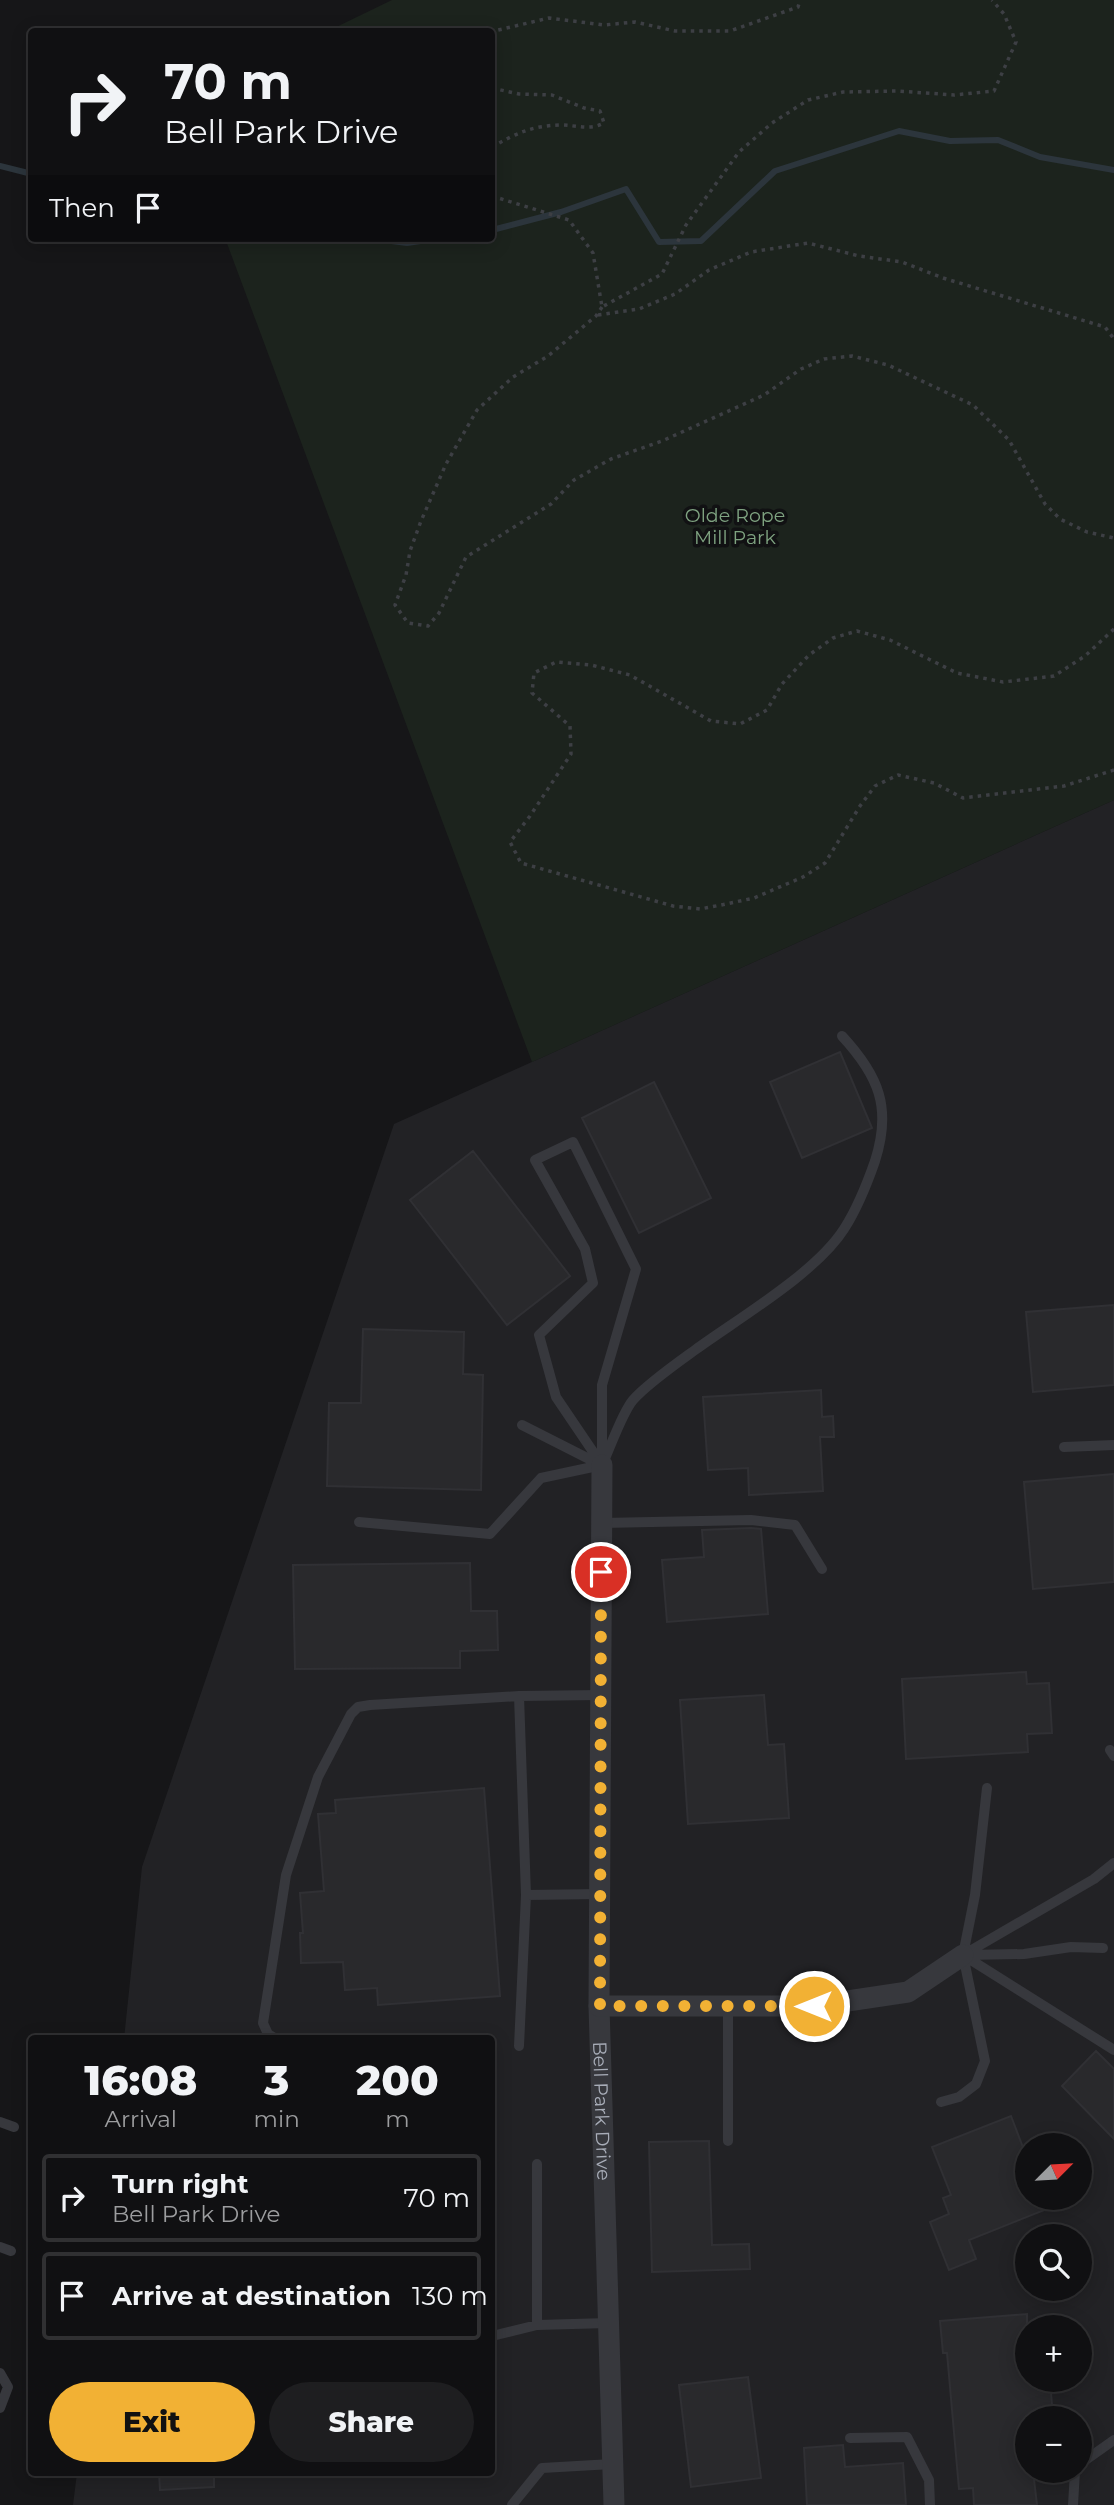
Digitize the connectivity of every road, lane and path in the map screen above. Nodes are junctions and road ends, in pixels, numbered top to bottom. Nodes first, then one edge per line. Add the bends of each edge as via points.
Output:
1 (800, 0) edge
2 (992, 0) edge
3 (495, 31) edge
4 (495, 89) edge
5 (495, 145) edge
6 (495, 197) edge
7 (602, 307) junction
8 (596, 316) junction
9 (1114, 339) edge
10 (1114, 538) edge
11 (1114, 629) edge
12 (1114, 770) edge
13 (842, 1036) dead end
14 (522, 1425) dead end
15 (1114, 1445) edge
16 (1064, 1447) dead end
17 (602, 1465) junction
18 (359, 1522) dead end
19 (602, 1523) junction
20 (822, 1569) dead end
21 (601, 1695) junction
22 (519, 1696) junction
23 (987, 1788) dead end
24 (1114, 1863) edge
25 (600, 1894) junction
26 (526, 1895) junction
27 (1103, 1948) dead end
28 (963, 1955) junction
29 (600, 2006) junction
30 (727, 2006) junction
31 (270, 2035) edge
32 (519, 2046) dead end
33 (1114, 2050) edge
34 (941, 2102) dead end
35 (0, 2122) edge
36 (14, 2127) dead end
37 (729, 2141) dead end
38 (537, 2164) dead end
39 (608, 2323) junction
40 (537, 2325) junction
41 (495, 2335) edge
42 (0, 2373) edge
43 (0, 2408) edge
44 (850, 2438) dead end
45 (1114, 2440) edge
46 (1092, 2456) edge
47 (612, 2464) junction
48 (1074, 2483) edge
49 (512, 2505) edge
50 (614, 2505) edge
51 (930, 2505) edge
52 (1073, 2505) edge

1 - 3 path via 799,7 730,31 675,31 635,22 604,25 549,18
2 - 7 path via 1016,42 994,91 954,95 843,92 808,100 739,152 686,225 662,274
4 - 5 path via 552,95 600,111 604,123 593,129 561,125 521,131
6 - 7 path via 569,220 593,253
7 - 8 path
8 - 9 path via 639,309 751,252 808,243 902,262 1105,327
8 - 10 path via 548,356 513,377 477,411 446,464 410,551 407,575 395,605 408,623 428,626 466,557 551,504 574,480 611,459 764,395 824,359 852,356 888,365 973,405 1009,440 1045,504 1060,519
11 - 12 path via 1054,676 1003,682 957,673 890,640 857,631 833,638 809,655 782,684 767,710 740,724 710,721 630,675 556,662 534,673 532,693 570,726 571,754 510,842 520,863 673,906 700,909 754,898 825,863 875,786 898,775 934,783 963,799 1065,786
13 - 17 lane via 860,1055 877,1085 884,1117 867,1185 844,1230 808,1269 679,1361 632,1401
14 - 17 lane
15 - 16 lane
17 - 17 lane via 602,1385 636,1269 573,1142 535,1160 585,1249 593,1283 539,1335 556,1397
17 - 18 lane via 541,1478 490,1534
17 - 19 street, Bell Park Drive
19 - 20 lane via 751,1520 795,1525
19 - 21 street, Bell Park Drive
21 - 22 lane
21 - 25 street, Bell Park Drive
22 - 26 lane
22 - 31 lane via 370,1705 351,1714 318,1777 286,1875 263,2023
23 - 28 lane
24 - 28 lane
25 - 26 lane
25 - 29 street, Bell Park Drive
26 - 32 lane
27 - 28 lane
28 - 30 street via 908,1992 814,2006
28 - 33 lane
28 - 34 lane via 985,2061 976,2084 959,2097
29 - 30 street
29 - 39 street, Bell Park Drive
30 - 37 lane
35 - 36 lane
38 - 40 lane
39 - 40 lane
39 - 47 street, Bell Park Drive
40 - 41 lane
42 - 43 lane via 8,2387
44 - 51 lane via 906,2437 929,2480
45 - 46 lane
47 - 49 lane via 542,2468
47 - 50 street, Bell Park Drive
48 - 52 lane

